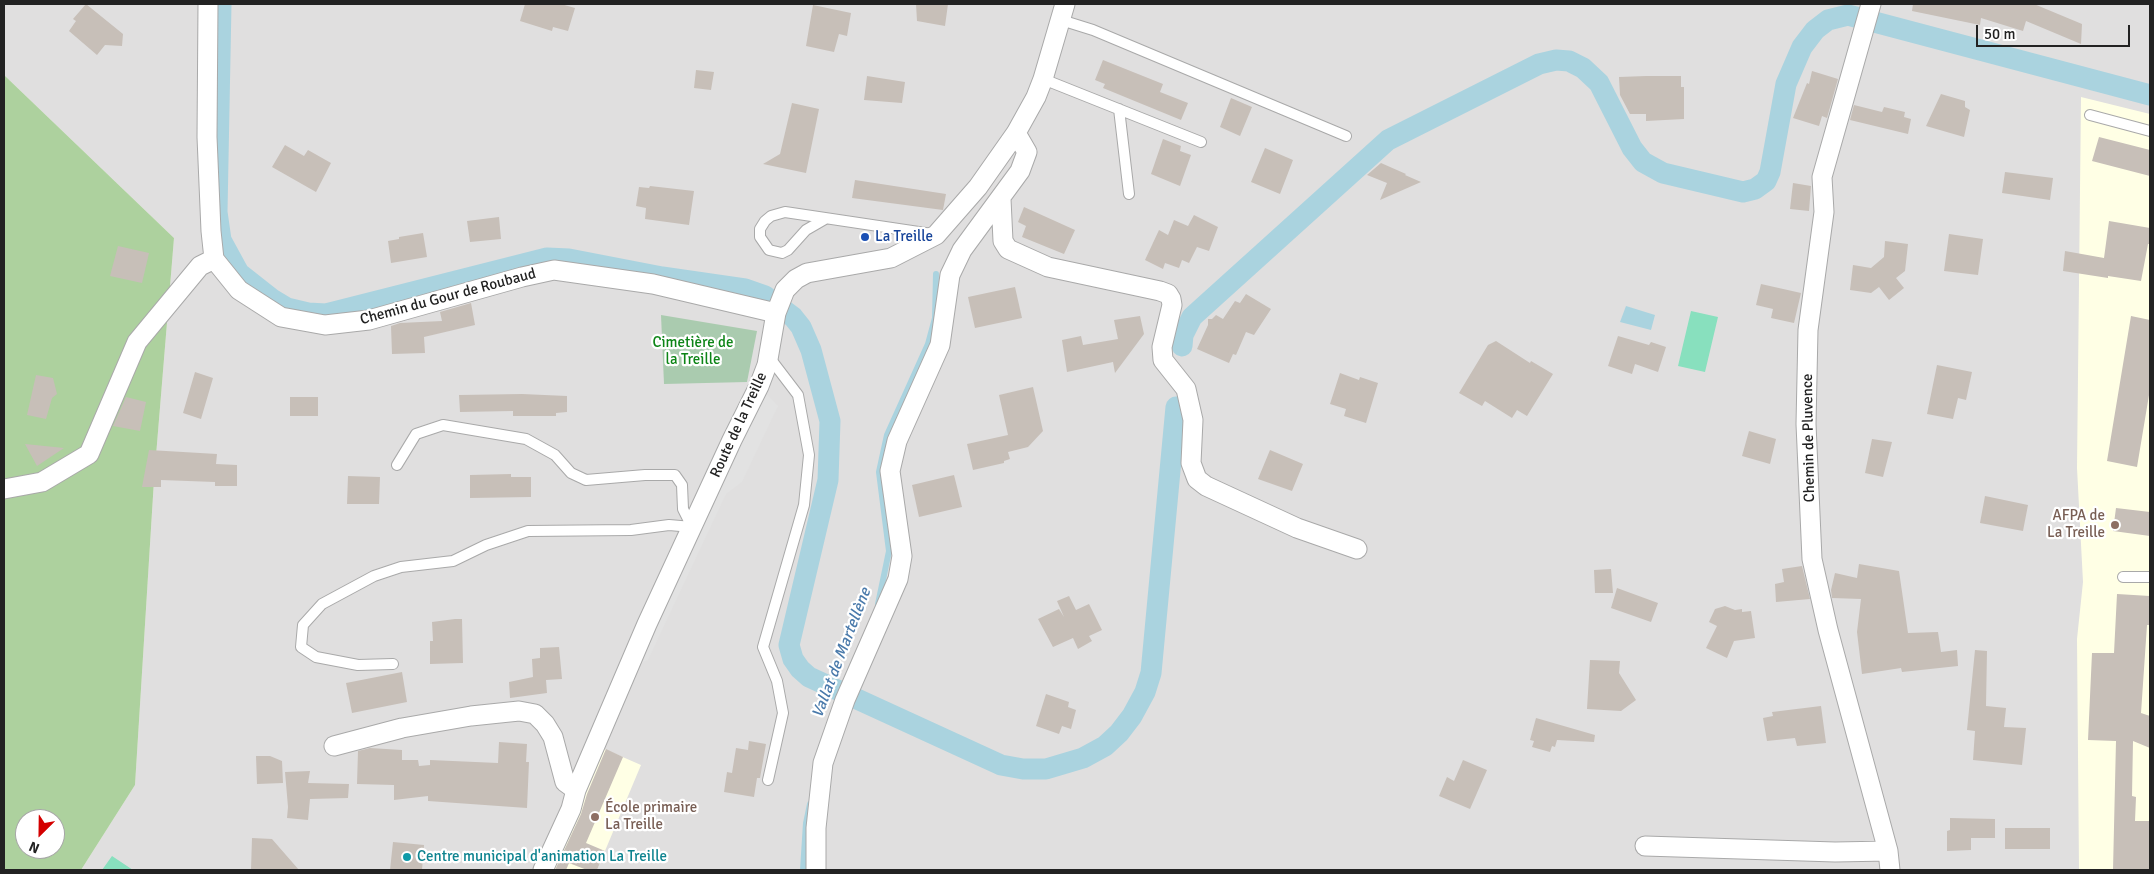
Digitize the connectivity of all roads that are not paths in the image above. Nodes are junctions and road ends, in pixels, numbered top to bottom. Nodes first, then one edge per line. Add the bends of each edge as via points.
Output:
1 (208, 4) edge
2 (1869, 7) edge
3 (1063, 12) edge
4 (1043, 79) junction
5 (1119, 109) junction
6 (2090, 115) dead end
7 (2150, 132) edge
8 (1016, 133) junction
9 (1346, 136) dead end
10 (1201, 142) dead end
11 (1129, 194) dead end
12 (1001, 199) junction
13 (825, 219) junction
14 (936, 235) junction
15 (214, 258) junction
16 (778, 309) junction
17 (769, 357) junction
18 (397, 465) dead end
19 (4, 489) edge
20 (692, 527) junction
21 (1357, 549) dead end
22 (2123, 577) dead end
23 (2150, 577) edge
24 (393, 664) dead end
25 (334, 746) dead end
26 (768, 780) dead end
27 (576, 790) junction
28 (1644, 846) dead end
29 (1888, 851) junction
30 (543, 870) edge
31 (816, 870) edge
32 (1890, 870) edge

1 - 15 street via 207,137
2 - 29 street, Chemin de Pluvence via 1822,177 1824,212 1808,330 1806,424 1812,559
3 - 4 street
3 - 9 lane via 1093,30
4 - 5 lane
4 - 8 street
5 - 10 lane
5 - 11 lane
6 - 7 lane
8 - 12 street via 1027,152 1020,171
8 - 14 street via 978,188
12 - 21 street via 1003,241 1008,249 1048,267 1168,294 1172,305 1162,348 1164,360 1186,389 1194,420 1191,462 1197,480 1296,528
12 - 31 street via 962,250 950,275 940,345 897,441 890,471 902,556 898,579 845,700 823,763 816,828
13 - 13 lane via 806,230 782,253 769,250 760,238 760,229 765,221 778,213
13 - 14 lane
14 - 16 street via 891,258 807,273 785,290
15 - 16 street, Chemin du Gour de Roubaud via 239,290 281,317 325,325 369,320 554,270 653,284
15 - 19 street via 200,266 136,342 89,454 42,482
16 - 17 street, Route de la Treille
17 - 20 street, Route de la Treille via 759,386
17 - 26 lane via 798,395 809,455 804,505 763,647 777,681 783,713
18 - 20 lane via 416,434 443,425 526,438 555,455 571,474 586,480 675,476 682,485 683,509
20 - 24 lane via 669,525 631,530 528,531 486,545 453,561 401,567 374,576 322,604 303,625 301,646 316,657 358,665
20 - 27 street, Route de la Treille
22 - 23 lane
25 - 27 street via 402,728 519,711 535,714 545,724 553,737 564,782
27 - 30 street, Route de la Treille via 571,809
28 - 29 street
29 - 32 street, Chemin de Pluvence

